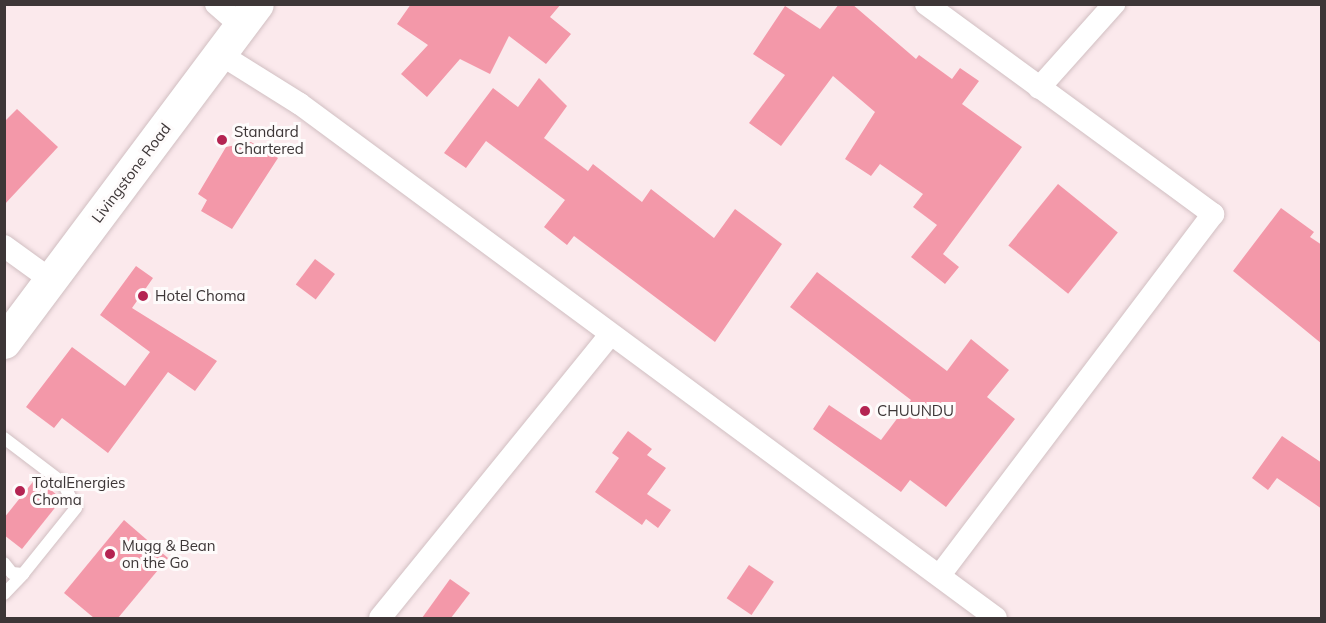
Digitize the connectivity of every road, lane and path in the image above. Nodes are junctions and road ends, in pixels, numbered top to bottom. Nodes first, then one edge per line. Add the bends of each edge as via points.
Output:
1 (216, 4) edge
2 (926, 4) edge
3 (1114, 4) edge
4 (249, 15) edge
5 (220, 54) junction
6 (1039, 88) junction
7 (4, 246) edge
8 (51, 280) junction
9 (610, 335) junction
10 (4, 342) edge
11 (4, 438) edge
12 (4, 562) edge
13 (23, 574) junction
14 (941, 574) junction
15 (4, 594) edge
16 (380, 618) edge
17 (996, 618) edge

1 - 4 street
2 - 6 street
3 - 6 street
4 - 5 highway, Livingstone Road
5 - 8 highway, Livingstone Road
5 - 9 street via 300,104
6 - 14 street via 1213,214
7 - 8 street
8 - 10 highway, Livingstone Road
9 - 14 street
9 - 16 street
11 - 13 lane via 63,483 76,508
12 - 13 lane via 12,573
13 - 15 lane
14 - 17 street

